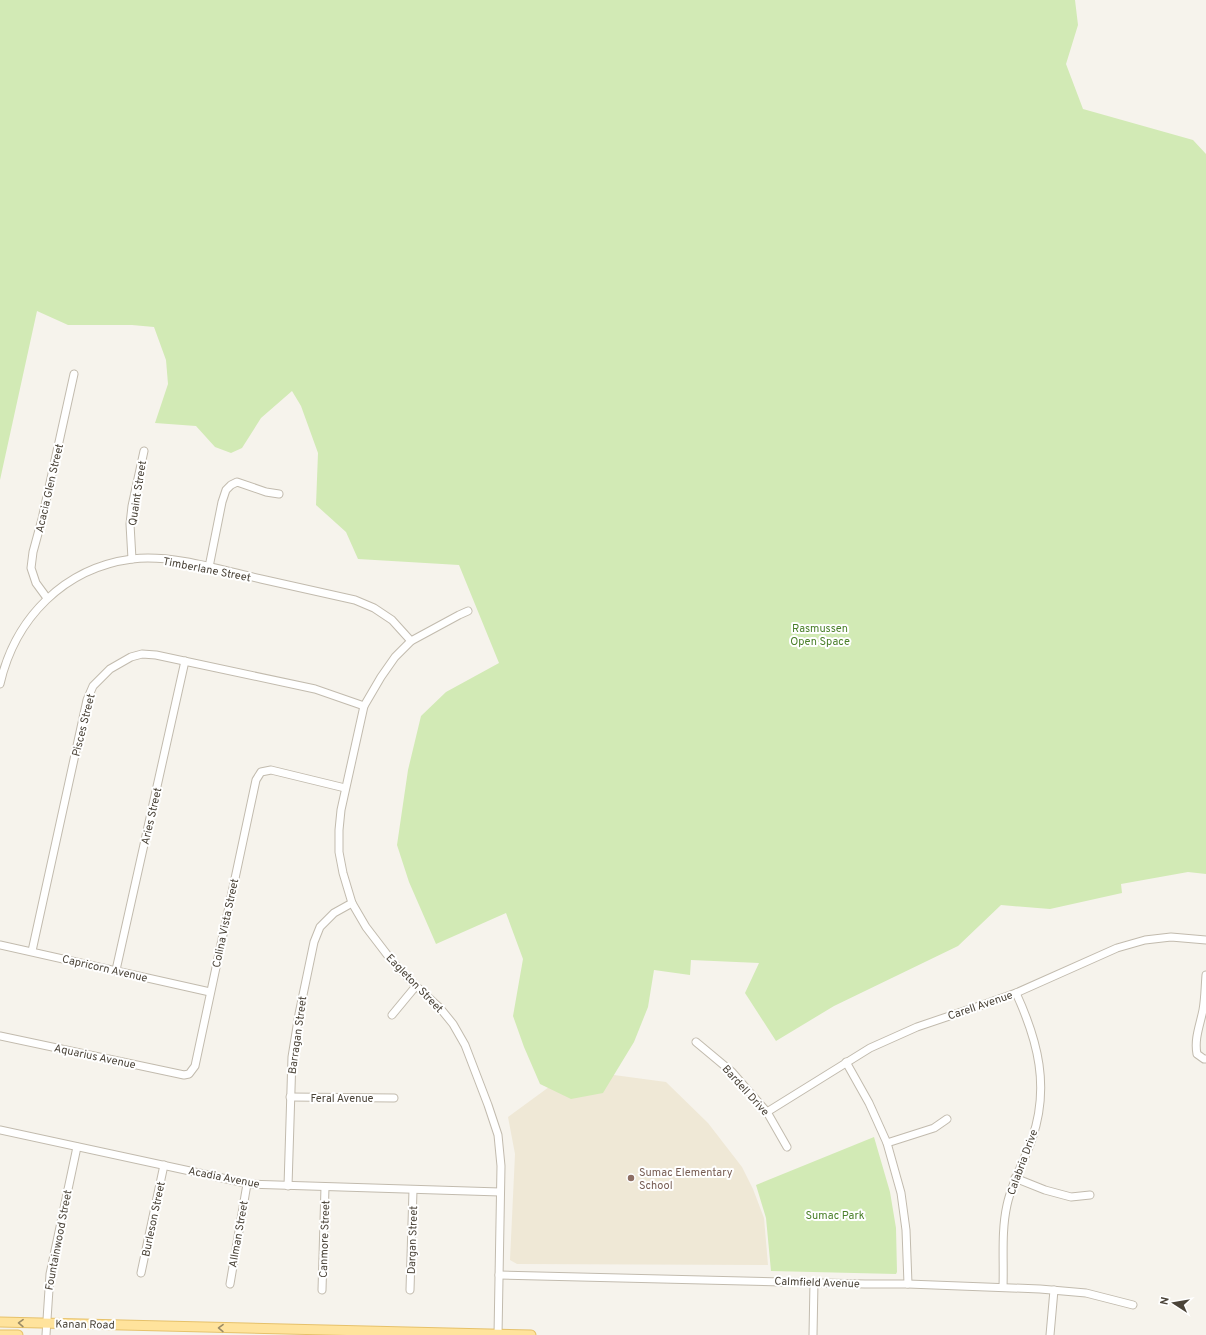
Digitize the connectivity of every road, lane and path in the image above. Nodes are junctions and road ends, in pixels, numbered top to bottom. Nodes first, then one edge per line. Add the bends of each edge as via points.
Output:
1 (74, 374) dead end
2 (144, 451) dead end
3 (279, 494) dead end
4 (132, 559) junction
5 (209, 566) junction
6 (46, 598) junction
7 (468, 612) dead end
8 (411, 641) junction
9 (185, 661) junction
10 (0, 684) edge
11 (364, 706) junction
12 (345, 788) junction
13 (352, 903) junction
14 (1206, 940) edge
15 (0, 945) edge
16 (32, 952) junction
17 (116, 970) junction
18 (1206, 976) edge
19 (416, 986) junction
20 (210, 992) junction
21 (1016, 993) junction
22 (392, 1015) dead end
23 (0, 1036) edge
24 (696, 1042) dead end
25 (1206, 1059) edge
26 (846, 1062) junction
27 (189, 1074) joint
28 (290, 1097) junction
29 (394, 1098) dead end
30 (767, 1112) junction
31 (947, 1118) dead end
32 (0, 1130) edge
33 (887, 1143) junction
34 (77, 1147) junction
35 (787, 1147) dead end
36 (164, 1165) junction
37 (1015, 1178) junction
38 (247, 1184) junction
39 (288, 1186) junction
40 (325, 1187) junction
41 (414, 1190) junction
42 (500, 1192) junction
43 (1090, 1195) dead end
44 (141, 1273) dead end
45 (499, 1275) junction
46 (814, 1282) junction
47 (230, 1284) dead end
48 (908, 1284) junction
49 (1003, 1287) junction
50 (322, 1290) dead end
51 (410, 1290) dead end
52 (1054, 1290) junction
53 (1133, 1305) dead end
54 (0, 1322) edge
55 (47, 1324) junction
56 (0, 1335) edge
57 (18, 1335) edge
58 (46, 1335) edge
59 (498, 1335) edge
60 (531, 1335) edge
61 (812, 1335) edge
62 (1050, 1335) edge

1 - 6 street, Acacia Glen Street via 31,568 36,583
2 - 4 street, Quaint Street via 130,524
3 - 5 street via 237,482 231,484 222,502
4 - 5 street, Timberlane Street via 175,560
4 - 6 street, Timberlane Street via 104,566 75,578
5 - 8 street, Timberlane Street via 355,600 392,620
6 - 10 street, Timberlane Street via 12,646
7 - 8 street, Eagleton Street
8 - 11 street, Eagleton Street via 395,657
9 - 11 street, Pisces Street via 315,689
9 - 16 street, Pisces Street via 142,654 119,663 93,686 87,700
9 - 17 street, Aries Street
11 - 12 street, Eagleton Street
12 - 13 street, Eagleton Street via 339,852
12 - 20 street, Colina Vista Street via 271,770 261,772 256,780
13 - 19 street, Eagleton Street via 366,927 392,961
13 - 28 street, Barragan Street via 334,913 320,927 314,942 293,1050
14 - 21 street, Carell Avenue via 1171,937 1145,940 1117,948
15 - 16 street, Capricorn Avenue
16 - 17 street, Capricorn Avenue
17 - 20 street, Capricorn Avenue
18 - 25 street via 1196,1048 1197,1054
19 - 22 street
19 - 42 street, Eagleton Street via 440,1008 465,1045 498,1135
20 - 27 street, Colina Vista Street via 195,1066
21 - 26 street, Carell Avenue via 917,1027
21 - 37 street, Calabria Drive via 1038,1053 1041,1085 1038,1117 1032,1140
23 - 27 street, Aquarius Avenue
24 - 30 street, Bardell Drive via 732,1072
26 - 30 street, Carell Avenue
26 - 33 street via 869,1103
28 - 29 street, Feral Avenue
28 - 39 street, Barragan Street
30 - 35 street, Bardell Drive
31 - 33 street via 934,1128
32 - 34 street, Acadia Avenue
33 - 48 street via 901,1193 906,1230
34 - 36 street, Acadia Avenue
34 - 55 street, Fountainwood Street via 50,1274
36 - 38 street, Acadia Avenue
36 - 44 street, Burleson Street
37 - 43 street via 1071,1197
37 - 49 street, Calabria Drive via 1004,1225
38 - 39 street, Acadia Avenue
38 - 47 street, Allman Street
39 - 40 street, Acadia Avenue
40 - 41 street, Acadia Avenue
40 - 50 street, Canmore Street
41 - 42 street, Acadia Avenue
41 - 51 street, Dargan Street
42 - 45 street, Eagleton Street
45 - 46 street, Calmfield Avenue
45 - 59 street, Eagleton Street
46 - 48 street, Calmfield Avenue
46 - 61 street
48 - 49 street, Calmfield Avenue
49 - 52 street, Calmfield Avenue
52 - 53 street, Calmfield Avenue via 1086,1293
52 - 62 street
55 -> 54 main road, Kanan Road
55 - 58 street, Fountainwood Street
59 -> 55 main road, Kanan Road
56 - 57 main road
59 - 60 main road, Kanan Road

